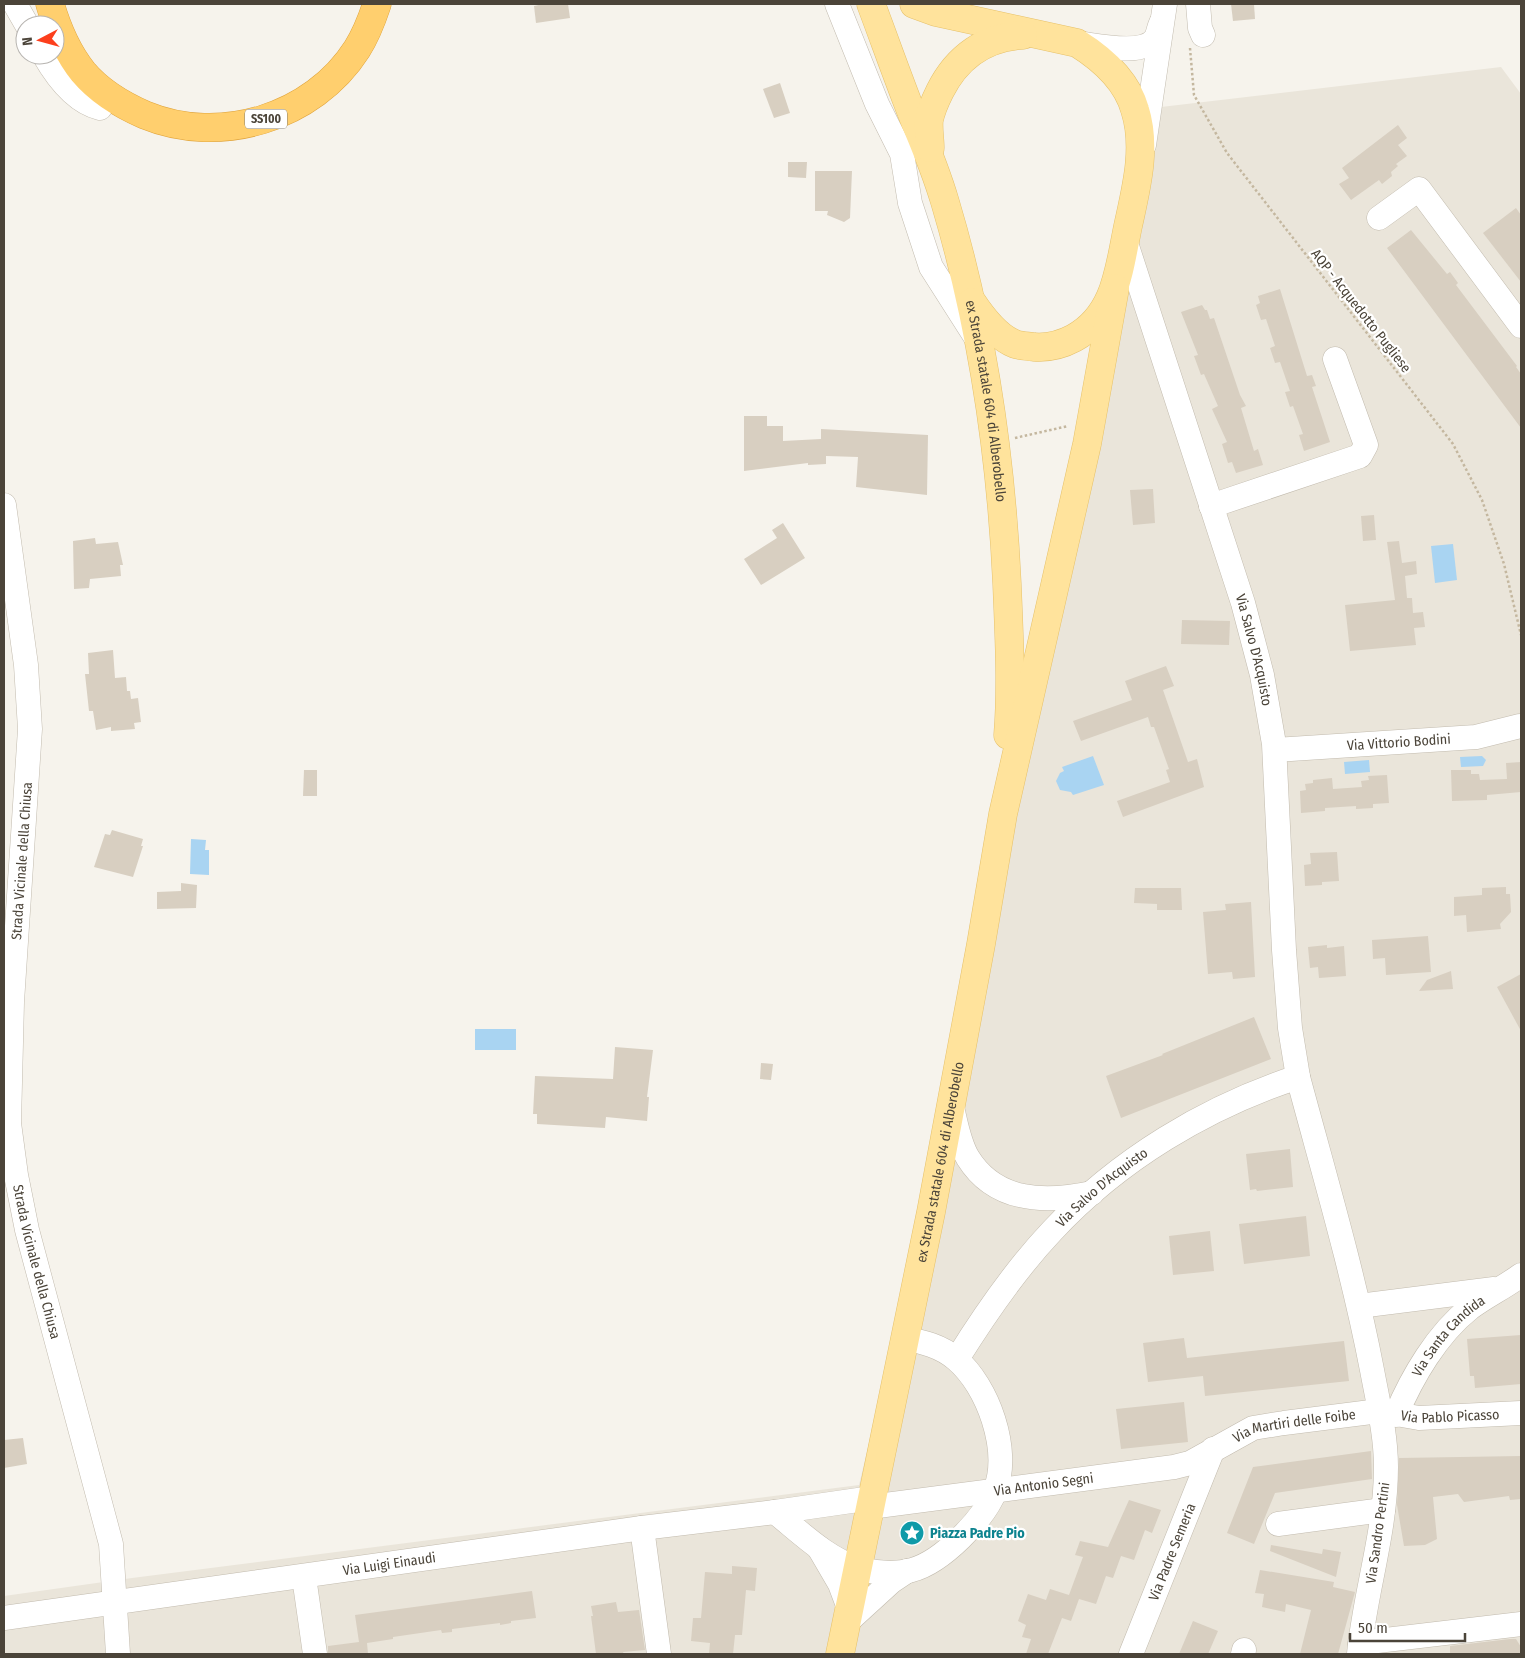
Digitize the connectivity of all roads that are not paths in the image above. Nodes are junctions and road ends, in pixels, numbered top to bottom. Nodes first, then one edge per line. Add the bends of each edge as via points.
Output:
1 (15, 4) edge
2 (377, 4) edge
3 (837, 4) edge
4 (871, 4) edge
5 (914, 4) edge
6 (1198, 4) edge
7 (1164, 9) edge
8 (21, 15) edge
9 (1034, 34) junction
10 (1196, 40) road end
11 (1077, 42) junction
12 (65, 49) edge
13 (51, 65) edge
14 (108, 94) junction
15 (930, 156) junction
16 (1138, 179) junction
17 (1380, 218) dead end
18 (1125, 240) junction
19 (1115, 288) junction
20 (970, 299) junction
21 (1521, 326) edge
22 (978, 339) junction
23 (1336, 359) dead end
24 (4, 505) edge
25 (1211, 506) junction
26 (1520, 726) edge
27 (1275, 750) junction
28 (1003, 814) junction
29 (1298, 1077) junction
30 (951, 1103) junction
31 (1092, 1194) junction
32 (1521, 1276) edge
33 (1501, 1288) junction
34 (1359, 1306) junction
35 (904, 1338) junction
36 (957, 1359) junction
37 (1387, 1413) junction
38 (1521, 1413) edge
39 (1214, 1449) junction
40 (995, 1491) junction
41 (871, 1503) junction
42 (1383, 1510) junction
43 (775, 1512) junction
44 (1278, 1524) dead end
45 (642, 1528) junction
46 (818, 1547) junction
47 (858, 1568) junction
48 (907, 1571) junction
49 (304, 1576) junction
50 (115, 1602) junction
51 (847, 1615) junction
52 (1160, 1617) dead end
53 (4, 1618) edge
54 (1521, 1624) edge
55 (1359, 1649) edge
56 (118, 1654) edge
57 (315, 1654) edge
58 (659, 1654) edge
59 (840, 1654) edge
60 (1131, 1654) edge
61 (1146, 1654) edge

1 - 8 street
2 - 14 highway, SS100 via 365,34 343,67 311,96 271,117 223,128 189,127 139,112
3 - 22 street via 902,154 910,203 931,266
4 - 15 main road, ex Strada statale 604 di Alberobello
5 - 9 main road
6 - 10 street via 1200,28
7 - 11 street via 1156,38 1135,49
7 - 16 street
9 - 11 main road
9 - 15 main road via 1011,36 980,46 964,57 948,75 930,119
11 - 16 main road via 1112,72 1135,108 1139,125
12 - 14 highway, SS100 via 83,72
13 - 14 street via 64,83 92,106 100,108
15 - 20 main road, ex Strada statale 604 di Alberobello
16 - 18 main road
17 - 21 street via 1419,189
18 - 19 main road, ex Strada statale 604 di Alberobello
18 - 25 street, Via Salvo D'Acquisto
19 - 20 main road via 1098,319 1082,333 1064,343 1044,348 1015,344 994,329
19 - 28 main road, ex Strada statale 604 di Alberobello via 1090,425
20 - 22 main road, ex Strada statale 604 di Alberobello
22 - 28 main road, ex Strada statale 604 di Alberobello via 996,443 1004,526 1009,622 1009,724
23 - 25 street via 1366,444 1360,456
24 - 50 street, Strada Vicinale della Chiusa via 26,665 30,729 12,1002 10,1122 27,1230 111,1544
25 - 27 street, Via Salvo D'Acquisto via 1243,603 1262,675
26 - 27 street, Via Vittorio Bodini via 1476,737
27 - 29 street, Via Salvo D'Acquisto via 1284,950 1290,1028
28 - 30 main road, ex Strada statale 604 di Alberobello
29 - 31 street, Via Salvo D'Acquisto via 1250,1094 1154,1145
29 - 34 street, Via Salvo D'Acquisto
30 - 31 street via 958,1136 968,1158 997,1188 1042,1199
30 - 35 main road, ex Strada statale 604 di Alberobello
31 - 36 street, Via Salvo D'Acquisto via 1052,1230 1025,1262
32 - 33 street, Via Santa Candida
33 - 34 street
33 - 37 street, Via Santa Candida via 1468,1309 1452,1326
34 - 37 street, Via Salvo D'Acquisto
35 - 36 street via 936,1346
35 - 41 main road, ex Strada statale 604 di Alberobello
36 - 40 street via 991,1409 999,1451 999,1477
37 - 38 street, Via Pablo Picasso via 1419,1418
37 - 39 street, Via Martiri delle Foibe via 1253,1428
37 - 42 street, Via Sandro Pertini
39 - 40 street, Via Antonio Segni via 1174,1467
39 - 60 street, Via Padre Semeria
40 - 41 street, Via Antonio Segni
40 - 48 street via 984,1511 949,1548
41 - 43 street, Via Luigi Einaudi
41 - 47 main road, ex Strada statale 604 di Alberobello
42 - 44 street
42 - 55 street, Via Sandro Pertini
43 - 45 street, Via Luigi Einaudi
43 - 46 street
45 - 49 street, Via Luigi Einaudi
45 - 58 street
46 - 47 street
46 - 51 street via 840,1584
47 - 48 street via 896,1573
47 - 51 main road, ex Strada statale 604 di Alberobello
48 - 51 street
49 - 50 street, Via Luigi Einaudi
49 - 57 street
50 - 53 street, Via Luigi Einaudi
50 - 56 street, Strada Vicinale della Chiusa
51 - 59 main road, ex Strada statale 604 di Alberobello
52 - 61 street
54 - 55 street

